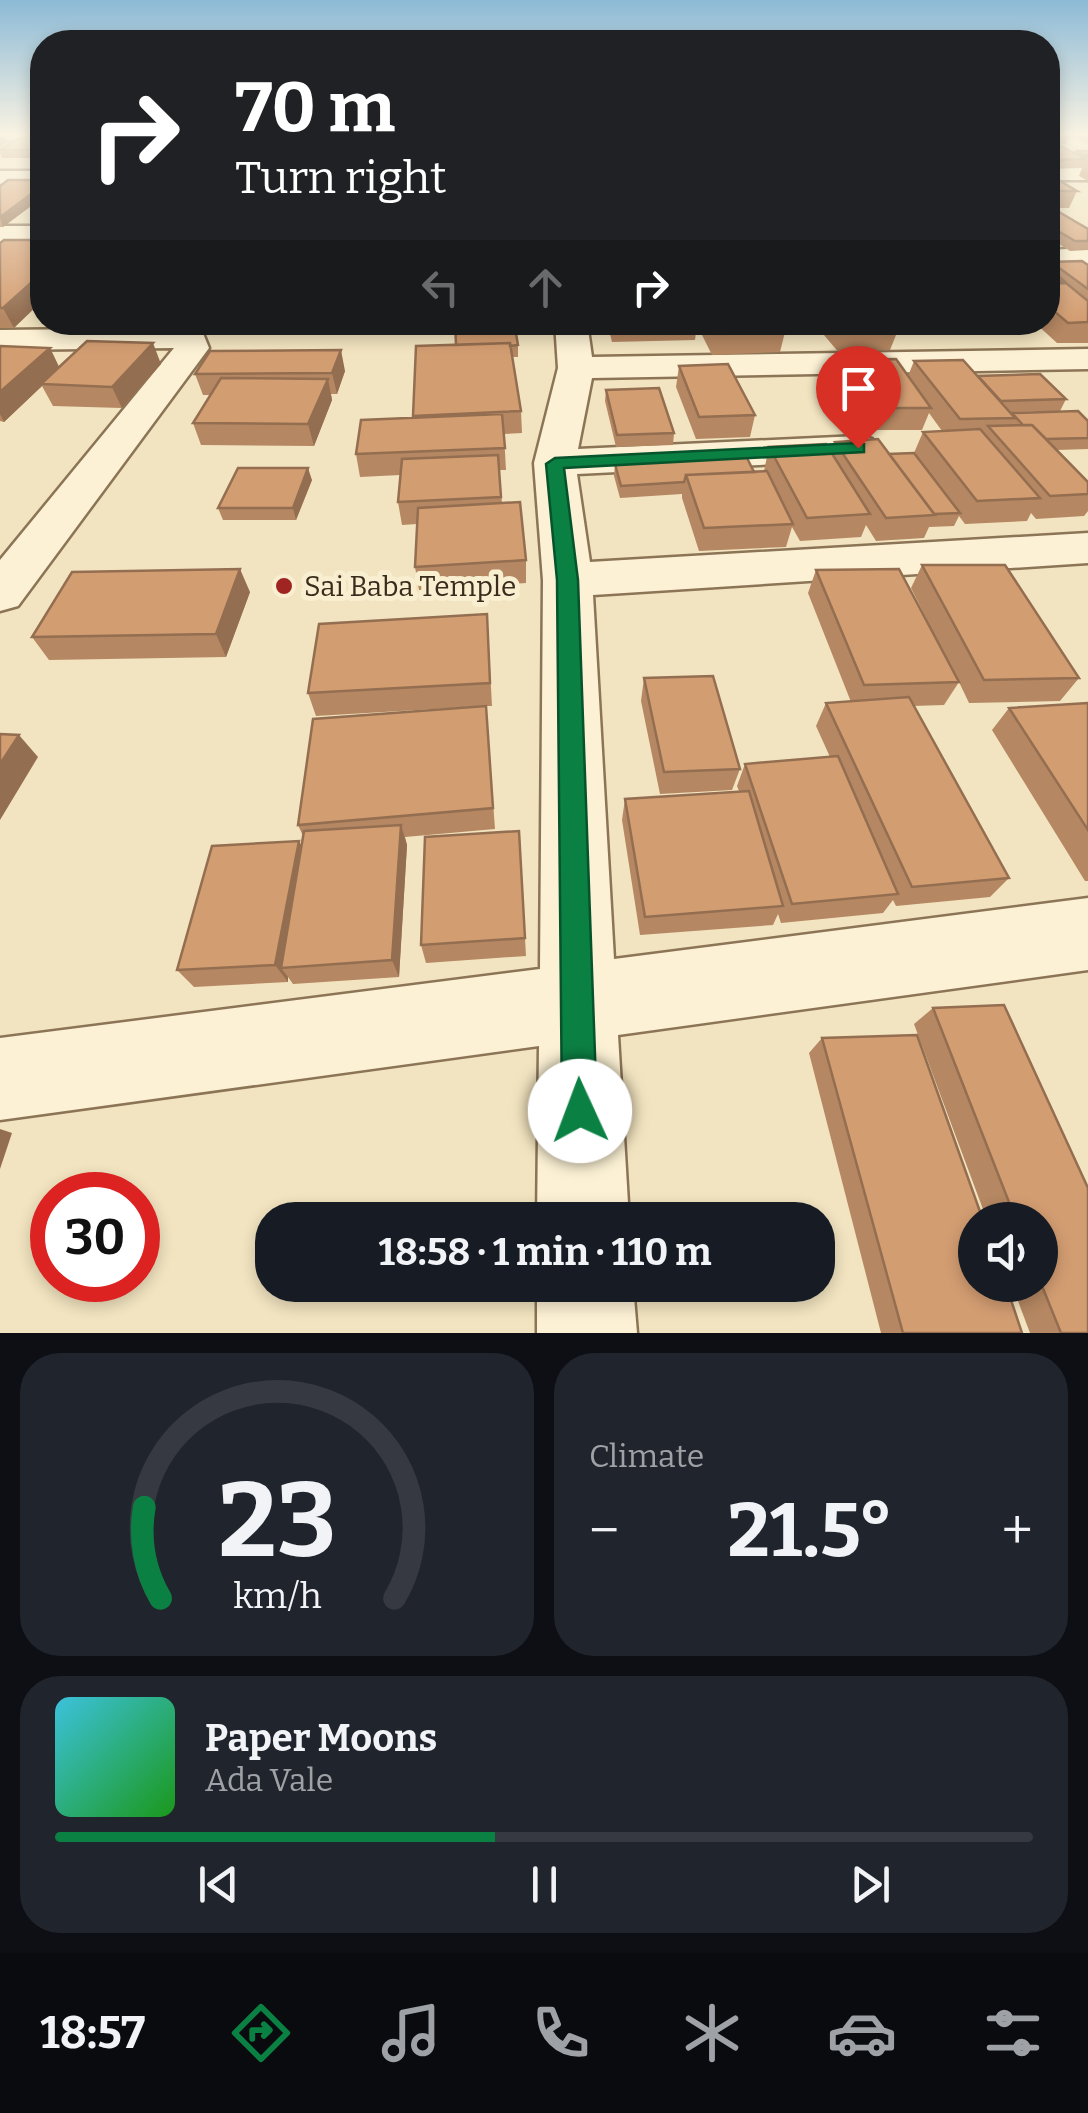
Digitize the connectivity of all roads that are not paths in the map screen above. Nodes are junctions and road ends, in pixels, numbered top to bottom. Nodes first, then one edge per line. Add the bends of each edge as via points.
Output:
1 (0, 234) edge
2 (30, 234) edge
3 (71, 335) edge
4 (573, 345) edge
5 (1088, 359) edge
6 (858, 448) edge
7 (555, 464) junction
8 (1088, 548) edge
9 (568, 580) junction
10 (0, 594) edge
11 (1088, 934) edge
12 (576, 1002) junction
13 (0, 1078) edge
14 (582, 1202) edge
15 (586, 1302) edge
16 (587, 1333) edge

1 - 2 street
3 - 10 street via 190,338 192,348
4 - 5 street
4 - 7 street
6 - 7 street
7 - 9 street
8 - 9 street
9 - 12 street
11 - 12 street
12 - 13 street
12 - 14 street
15 - 16 street

